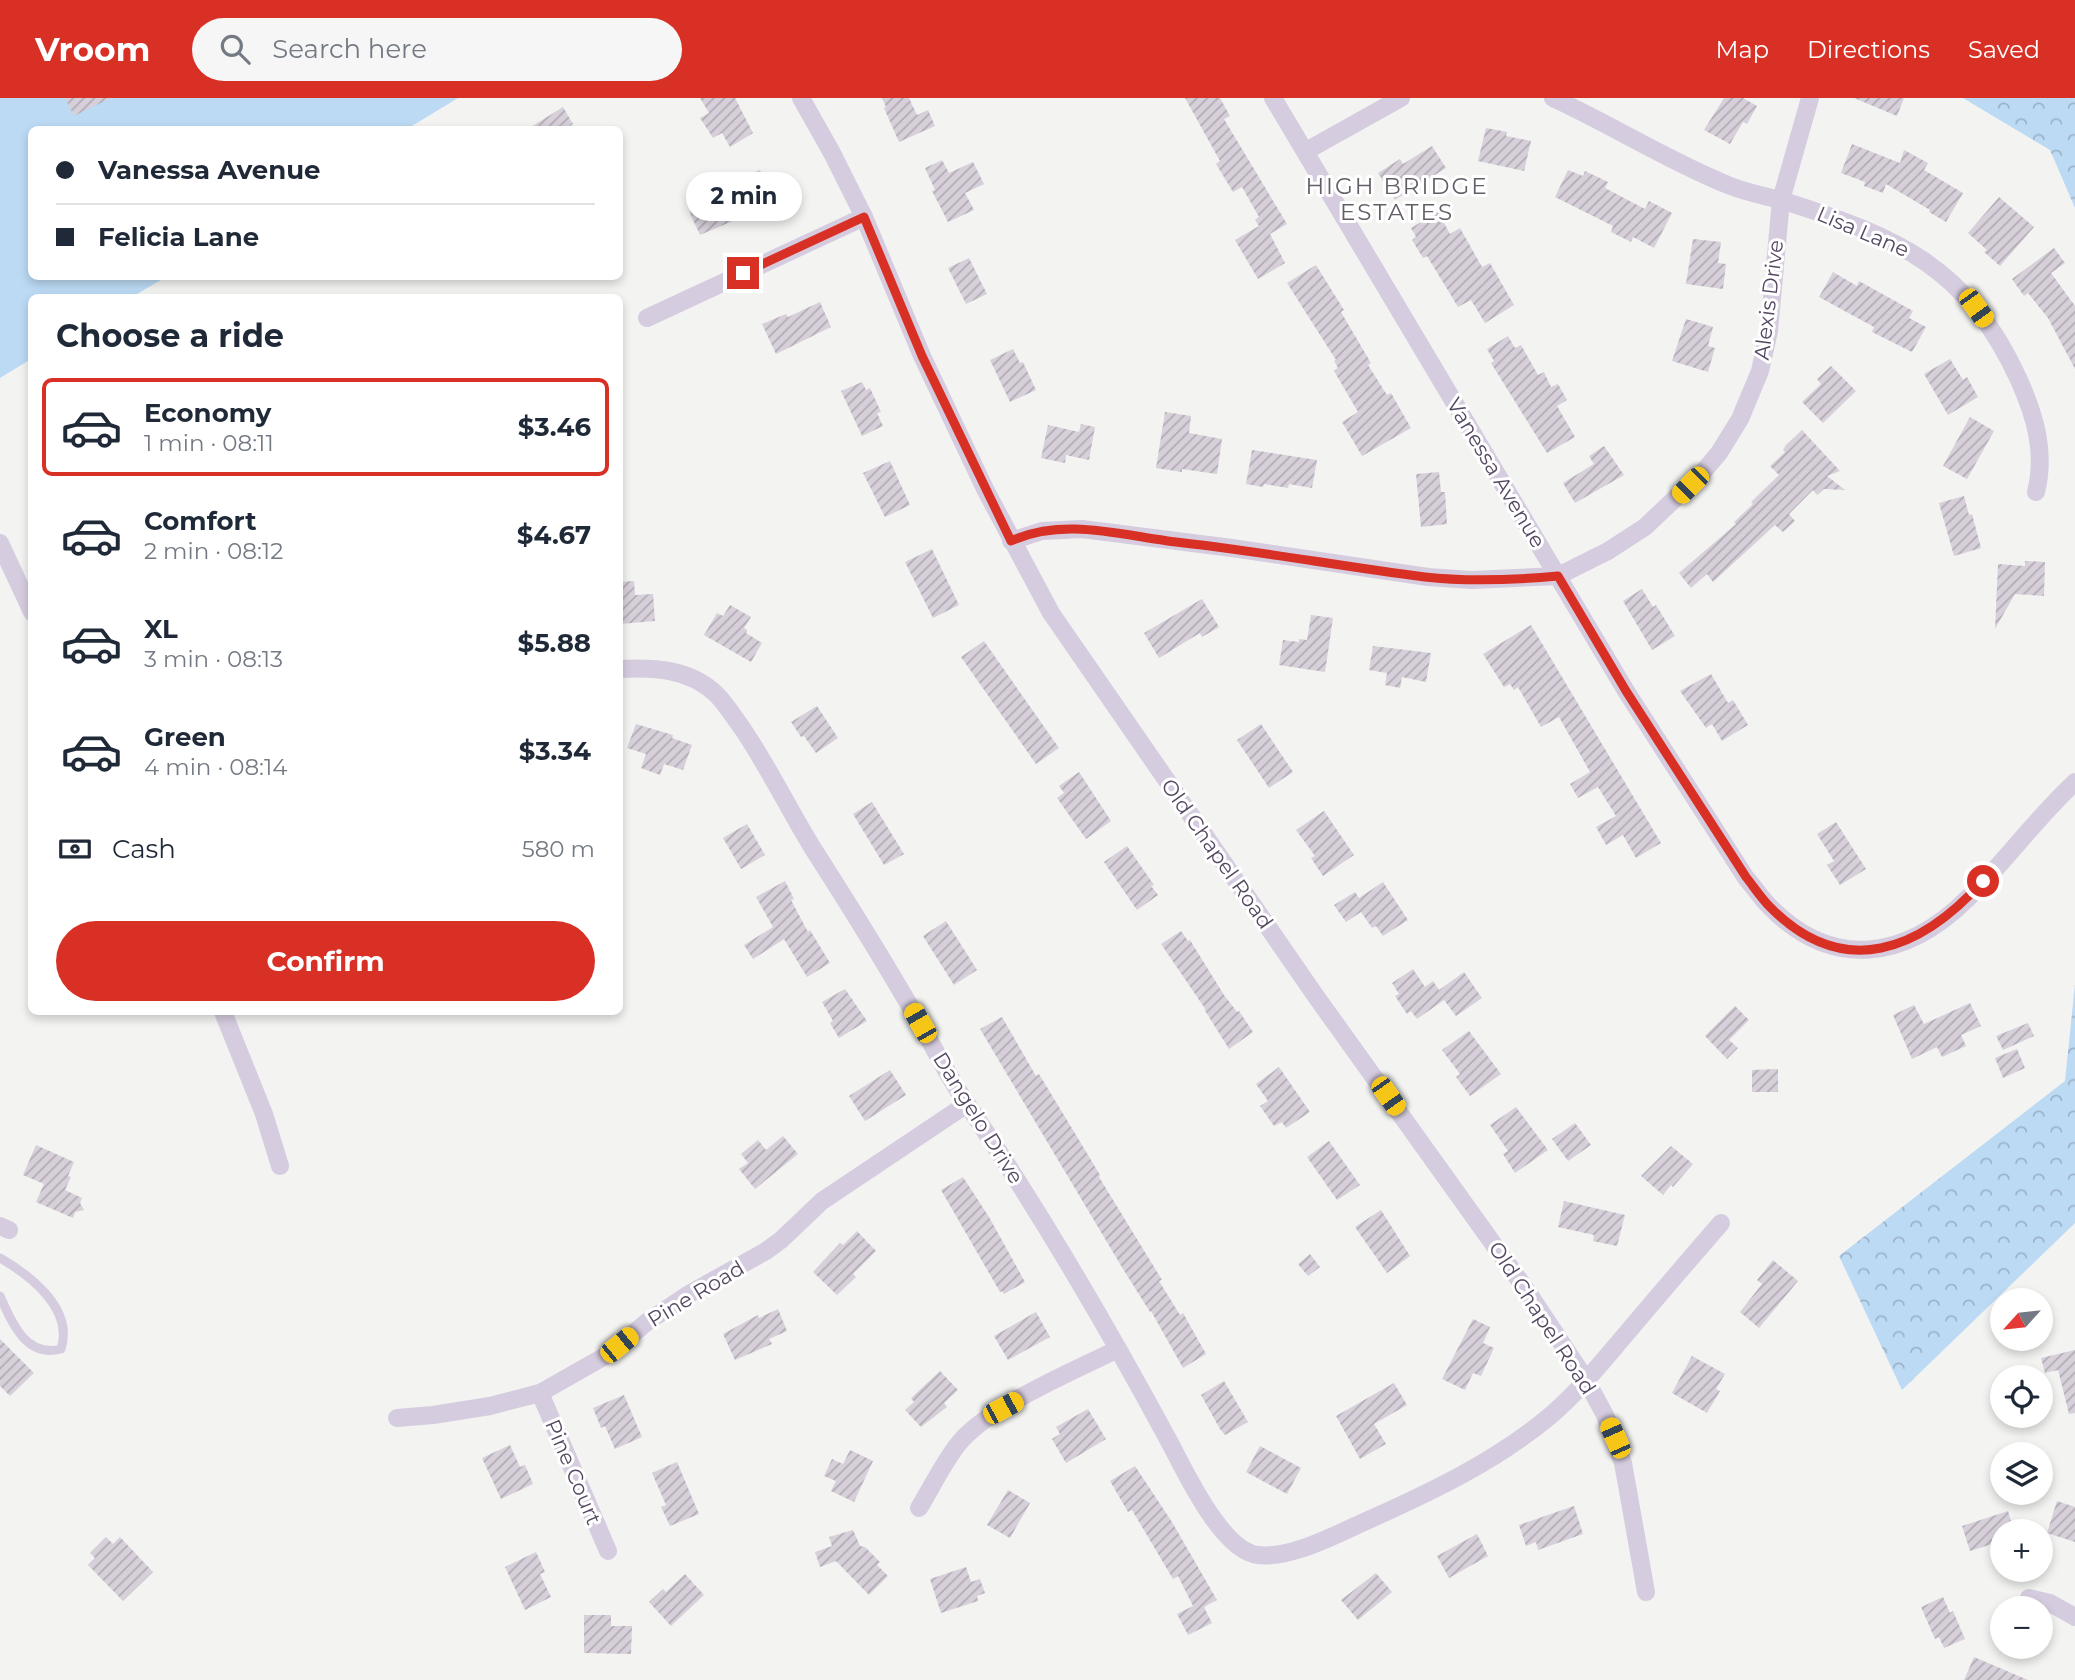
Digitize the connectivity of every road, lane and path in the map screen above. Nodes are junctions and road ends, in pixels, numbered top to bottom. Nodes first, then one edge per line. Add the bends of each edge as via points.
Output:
1 (801, 98) edge
2 (1273, 98) edge
3 (1401, 98) edge
4 (1553, 98) edge
5 (1810, 98) edge
6 (1306, 151) junction
7 (1781, 200) junction
8 (864, 217) junction
9 (647, 318) dead end
10 (2036, 492) dead end
11 (1011, 541) junction
12 (0, 543) edge
13 (1558, 576) junction
14 (28, 603) edge
15 (623, 669) edge
16 (2075, 782) edge
17 (224, 1015) edge
18 (967, 1104) junction
19 (280, 1166) dead end
20 (1721, 1223) dead end
21 (0, 1258) edge
22 (0, 1296) edge
23 (1118, 1349) junction
24 (1586, 1380) junction
25 (540, 1393) junction
26 (397, 1418) dead end
27 (919, 1508) dead end
28 (608, 1551) dead end
29 (1646, 1592) dead end
30 (2053, 1605) edge
31 (2075, 1617) edge

1 - 8 street, Old Chapel Road
2 - 6 street, Vanessa Avenue
3 - 6 street
4 - 7 street, Lisa Lane via 1726,184
5 - 7 street, Alexis Drive
6 - 13 street, Vanessa Avenue
7 - 10 street, Lisa Lane via 1902,246 1939,271 1976,308 2006,352 2037,429 2042,455
7 - 13 street, Alexis Drive via 1767,341 1753,389 1731,435 1702,473 1645,527
8 - 9 street
8 - 11 street, Old Chapel Road via 928,368
11 - 13 street, Alexis Drive via 1042,531 1082,528 1428,577 1506,580
11 - 24 street, Old Chapel Road via 1051,613
12 - 14 street
13 - 16 street, Vanessa Avenue via 1746,877 1780,916 1819,942 1874,951 1927,931 1967,899
15 - 18 street, Dangelo Drive via 679,673 706,687 729,709
17 - 19 street
18 - 23 street, Dangelo Drive
18 - 25 street, Pine Road via 821,1201 766,1251 689,1294 607,1355
20 - 24 street
21 - 22 lane via 27,1275 50,1298 65,1335 61,1349 34,1348 22,1337
23 - 24 street, Dangelo Drive via 1207,1507 1234,1542 1252,1554 1307,1546 1444,1485 1550,1415
23 - 27 street via 981,1423 960,1442
24 - 29 street, Old Chapel Road via 1623,1464
25 - 26 street, Pine Road via 490,1406
25 - 28 street, Pine Court
30 - 31 street

